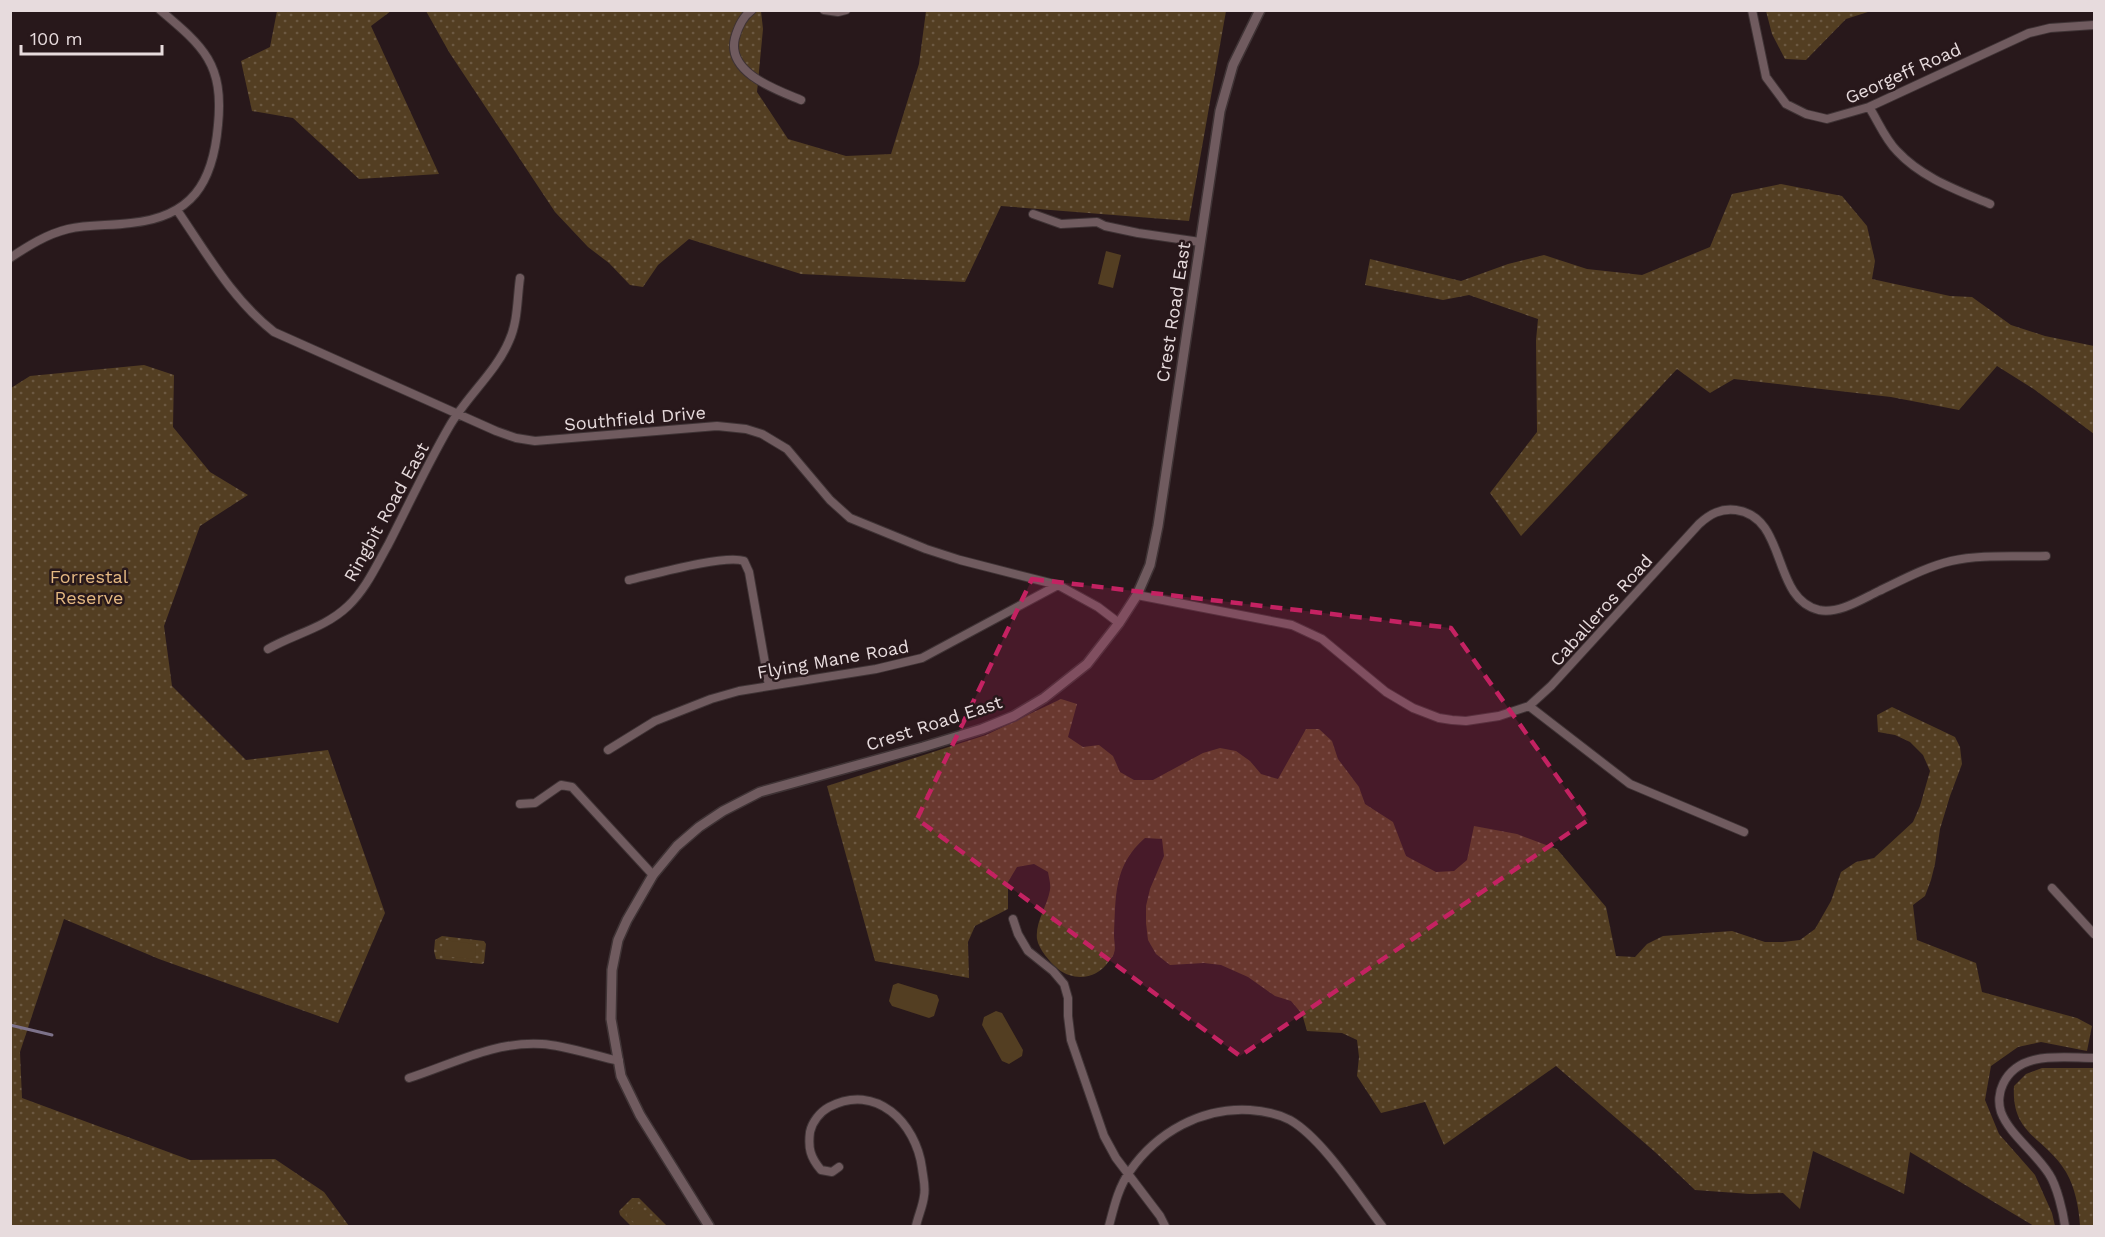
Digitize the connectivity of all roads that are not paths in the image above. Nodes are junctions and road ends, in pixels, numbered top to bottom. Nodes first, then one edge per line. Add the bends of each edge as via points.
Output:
1 (160, 10) edge
2 (752, 10) edge
3 (824, 10) edge
4 (846, 10) edge
5 (1260, 10) edge
6 (1752, 10) edge
7 (2094, 25) edge
8 (801, 100) dead end
9 (1869, 107) junction
10 (1990, 204) dead end
11 (177, 210) junction
12 (1033, 214) dead end
13 (1200, 242) junction
14 (10, 258) edge
15 (520, 278) dead end
16 (457, 414) junction
17 (2046, 556) dead end
18 (629, 580) dead end
19 (1058, 585) junction
20 (1137, 595) junction
21 (1119, 623) junction
22 (268, 649) dead end
23 (769, 686) junction
24 (1529, 706) junction
25 (608, 750) dead end
26 (520, 804) dead end
27 (1744, 832) dead end
28 (653, 875) junction
29 (2052, 888) dead end
30 (1013, 919) dead end
31 (2094, 934) edge
32 (2094, 1058) edge
33 (619, 1061) junction
34 (409, 1078) dead end
35 (838, 1167) dead end
36 (1128, 1173) junction
37 (709, 1227) edge
38 (916, 1227) edge
39 (1109, 1227) edge
40 (1165, 1227) edge
41 (1382, 1227) edge
42 (2065, 1227) edge

1 - 11 street via 199,45 211,63 220,96 217,141 209,171 203,185
2 - 8 street via 737,28 733,44 737,59 765,85
3 - 4 street
5 - 13 street, Crest Road East via 1233,65 1220,111
6 - 9 street, Georgeff Road via 1766,77 1786,104 1827,119
7 - 9 street, Georgeff Road via 2061,26 2029,33
9 - 10 street via 1895,150 1919,170
11 - 14 street via 147,221 56,233
11 - 16 street, Southfield Drive via 239,300 274,332
12 - 13 street via 1060,224 1097,222
13 - 20 street, Crest Road East via 1158,526
15 - 16 street, Ringbit Road East via 514,326 504,352
16 - 19 street, Southfield Drive via 516,438 535,441 717,426 746,429 788,449 850,518 934,552
16 - 22 street, Ringbit Road East via 363,589 334,618
17 - 24 street, Caballeros Road via 1951,561 1848,605 1818,610 1797,596 1758,519 1749,513 1726,510 1699,524 1575,662
18 - 23 street via 699,564 744,561
19 - 21 street, Southfield Drive
19 - 23 street, Flying Mane Road via 922,658
20 - 21 street, Crest Road East
20 - 24 street, Caballeros Road via 1308,631 1399,701 1439,718 1466,721
21 - 28 street, Crest Road East via 1087,664 1014,716 923,747 760,792 699,827
23 - 25 street, Flying Mane Road via 683,709
24 - 27 street via 1630,784
26 - 28 street via 535,803 561,786 572,787
28 - 33 street, Crest Road East via 618,940 612,970 611,1019
29 - 31 street
30 - 36 street via 1028,951 1064,984 1071,1040 1080,1068 1104,1137
32 - 42 street via 2028,1061 2008,1076 1999,1098 2009,1126 2050,1175
33 - 34 street via 544,1044 519,1044 461,1058
33 - 37 street, Crest Road East via 621,1076 640,1114
35 - 38 street via 831,1172 821,1170 812,1160 808,1145 811,1126 822,1111 839,1101 855,1099 890,1110 908,1127 920,1154 925,1194
36 - 39 street via 1116,1198
36 - 40 street
36 - 41 street via 1169,1132 1195,1117 1232,1109 1264,1111 1288,1119 1314,1138

